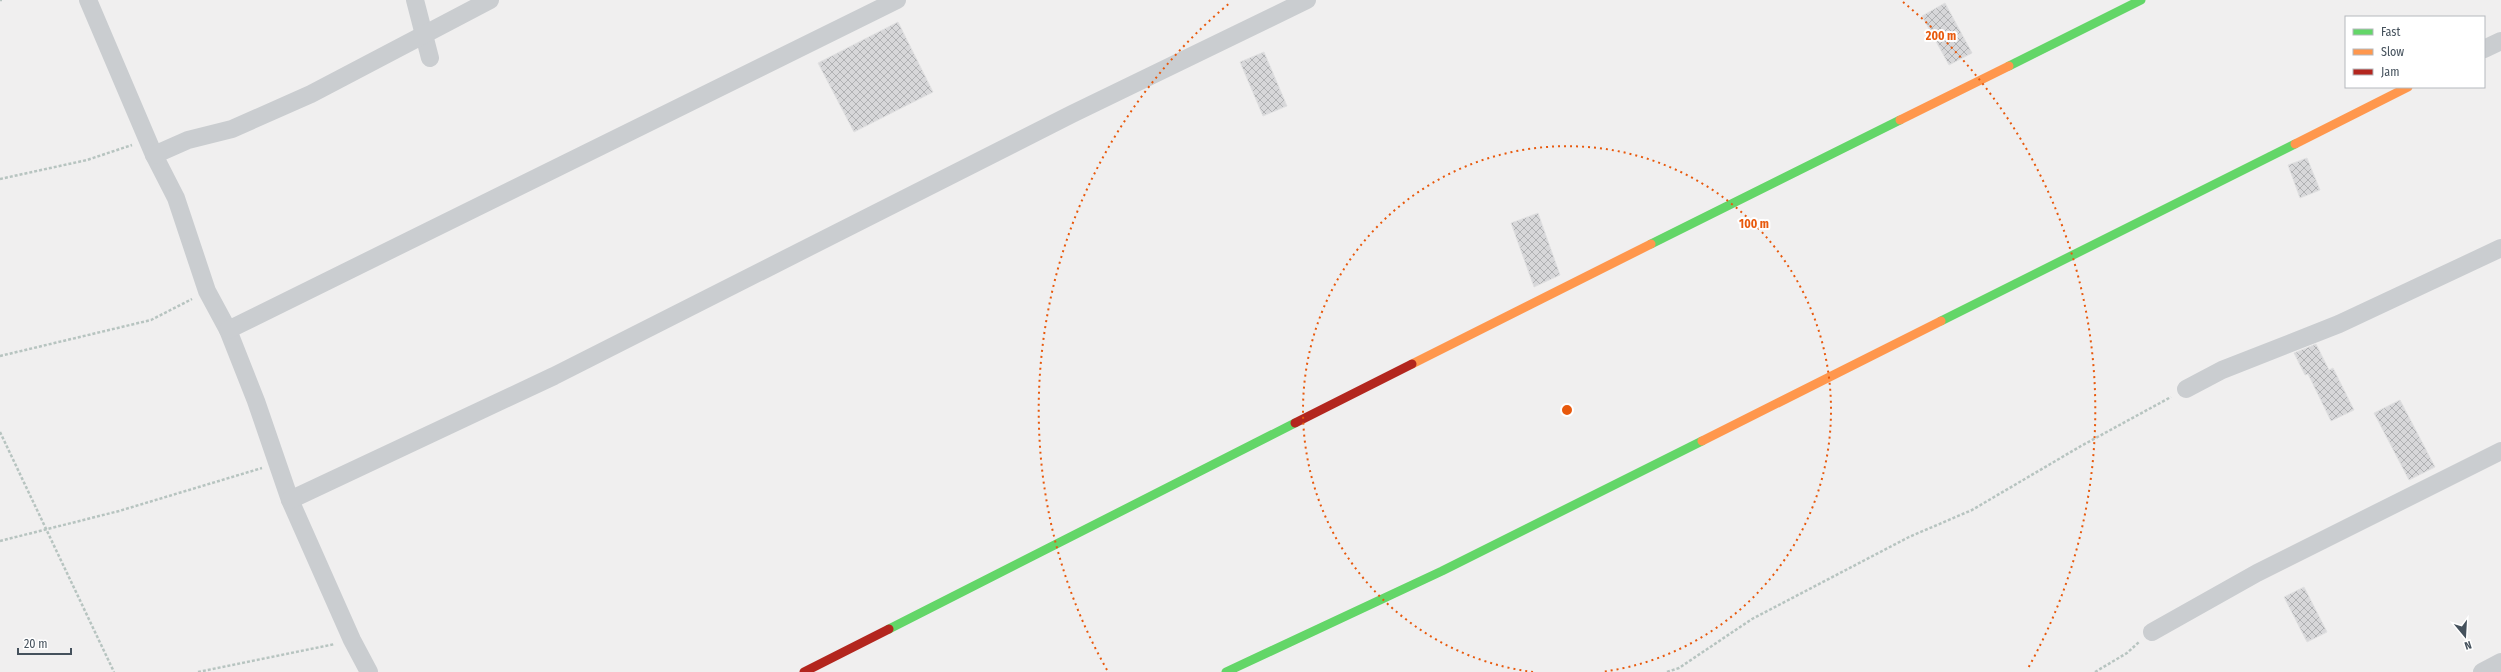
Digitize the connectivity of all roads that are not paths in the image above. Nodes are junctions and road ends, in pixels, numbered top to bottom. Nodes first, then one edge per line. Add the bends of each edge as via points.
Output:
1 (88, 0) edge
2 (415, 0) edge
3 (490, 0) edge
4 (897, 0) edge
5 (1307, 0) edge
6 (2141, 0) edge
7 (423, 36) junction
8 (2501, 41) edge
9 (2485, 49) edge
10 (430, 58) dead end
11 (2406, 88) edge
12 (150, 147) junction
13 (2501, 248) edge
14 (228, 330) junction
15 (2186, 389) road end
16 (2501, 451) edge
17 (290, 500) junction
18 (2152, 632) road end
19 (2501, 662) edge
20 (369, 672) edge
21 (804, 672) edge
22 (1226, 672) edge
23 (2482, 672) edge

1 - 12 street
2 - 7 street
3 - 7 street
4 - 14 street
5 - 17 street via 1072,114 554,376
6 - 21 street via 1509,315
7 - 10 street
7 - 12 street via 311,94 232,129
8 - 9 street
11 - 22 street via 1442,571
12 - 14 street via 176,198 207,291
13 - 15 street via 2339,324 2222,370
14 - 17 street
16 - 18 street via 2264,570
17 - 20 street via 352,640
19 - 23 street

